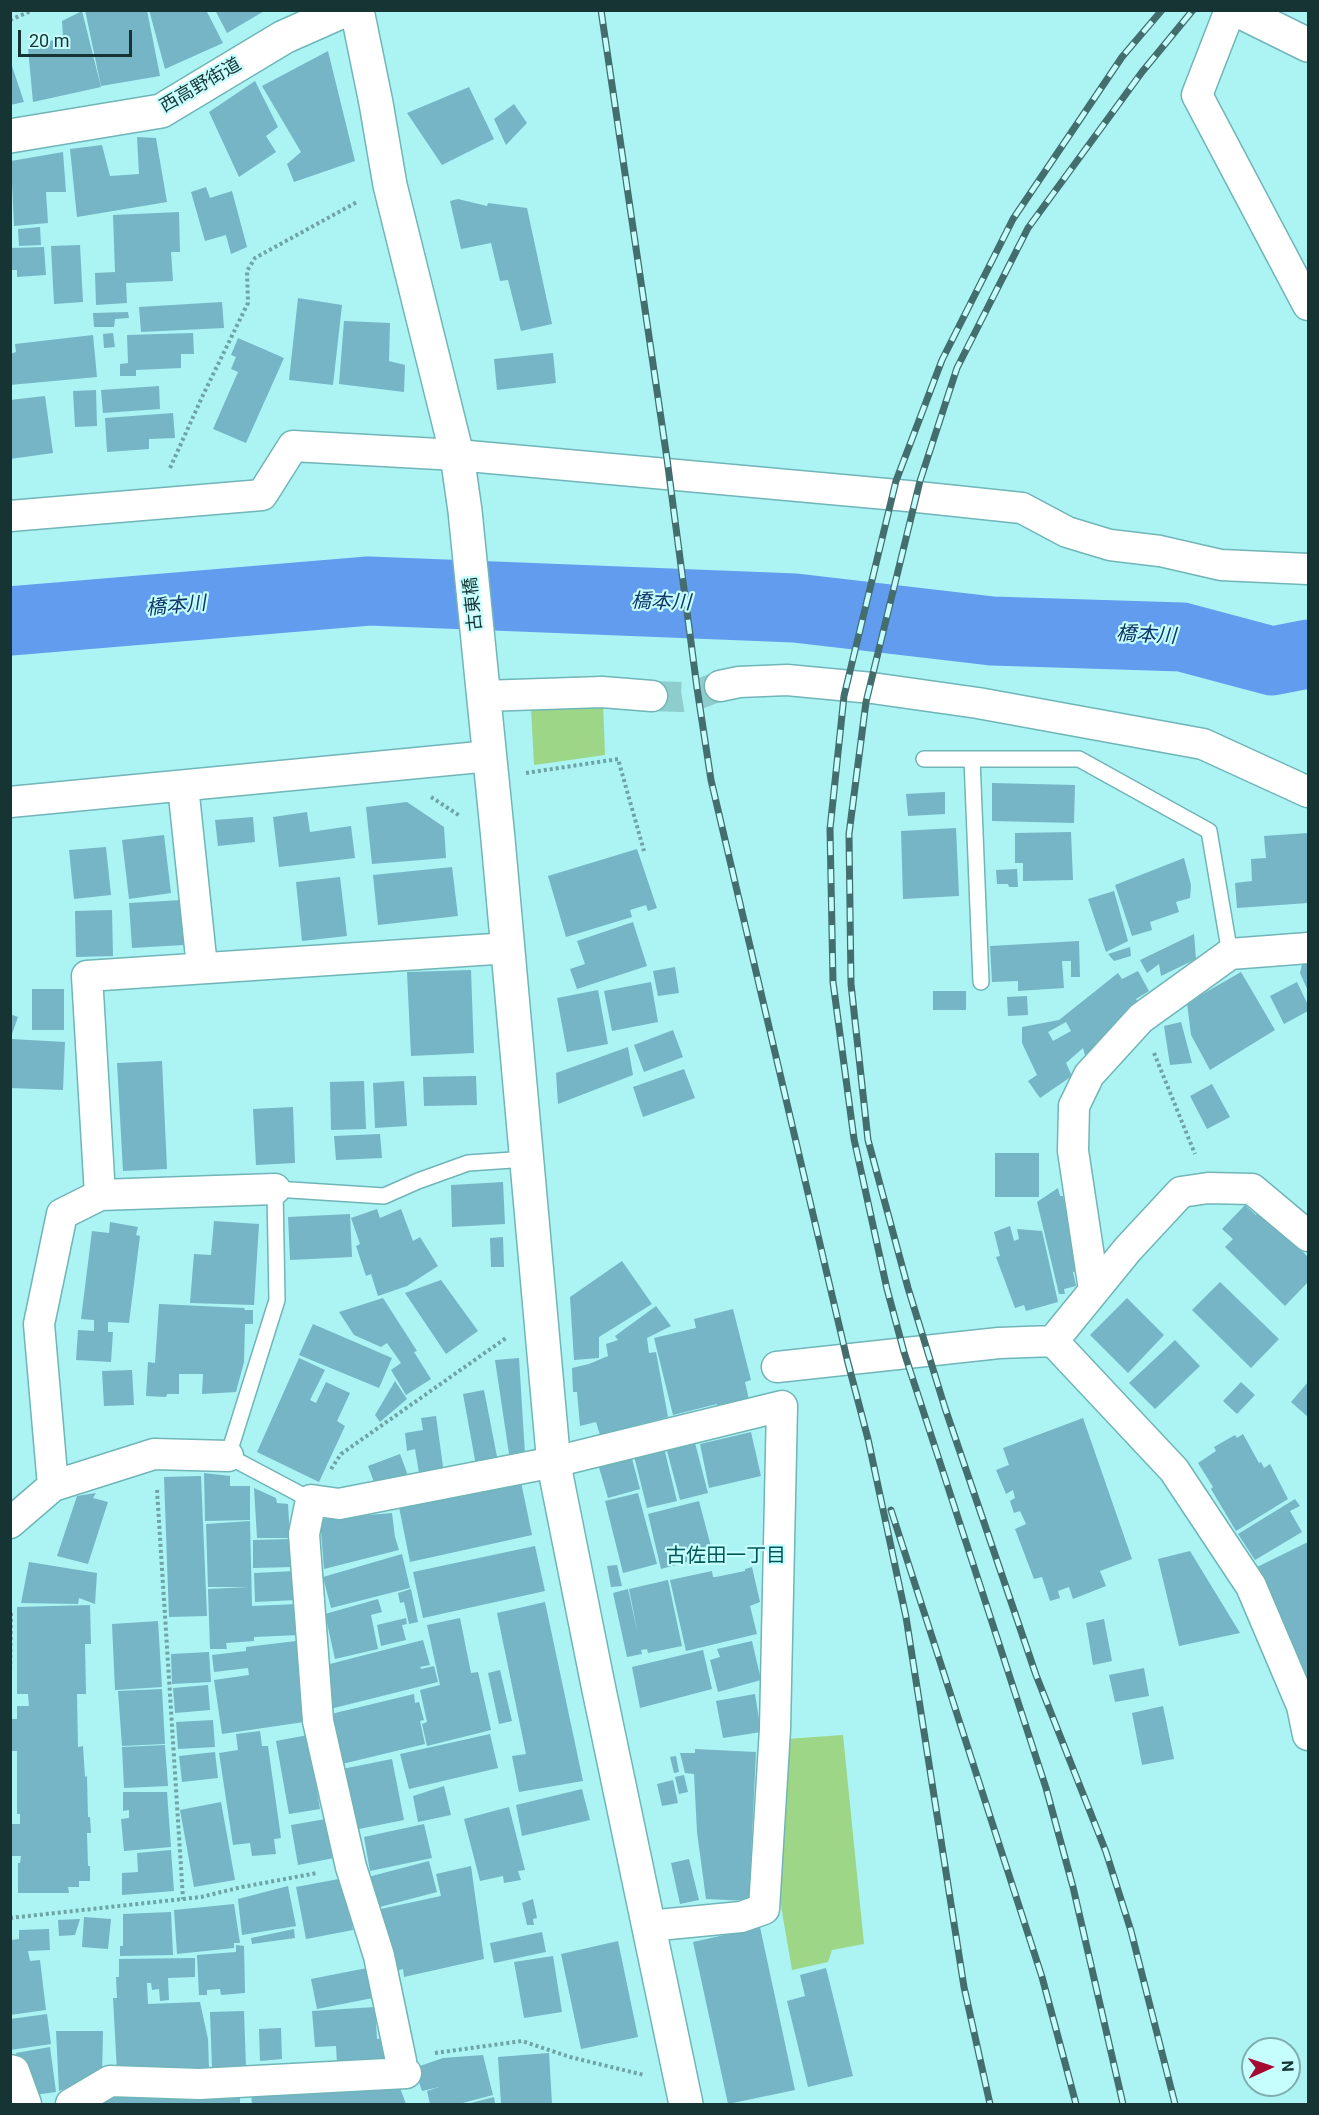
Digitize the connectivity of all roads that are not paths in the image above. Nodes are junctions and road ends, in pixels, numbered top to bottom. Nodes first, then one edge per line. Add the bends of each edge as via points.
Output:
1 (345, 10) edge
2 (357, 10) edge
3 (1230, 10) edge
4 (1237, 10) edge
5 (1308, 45) edge
6 (10, 136) edge
7 (1308, 305) edge
8 (457, 455) junction
9 (10, 516) edge
10 (1308, 569) edge
11 (720, 686) tunnel mouth
12 (483, 696) junction
13 (652, 696) tunnel mouth
14 (924, 759) dead end
15 (972, 759) junction
16 (492, 767) junction
17 (183, 786) junction
18 (1308, 792) edge
19 (10, 802) edge
20 (508, 948) junction
21 (1308, 948) edge
22 (1230, 954) junction
23 (202, 967) junction
24 (981, 982) dead end
25 (527, 1159) junction
26 (275, 1189) junction
27 (100, 1195) junction
28 (1308, 1236) edge
29 (1094, 1290) junction
30 (1053, 1341) junction
31 (777, 1367) dead end
32 (228, 1456) junction
33 (554, 1462) junction
34 (52, 1486) junction
35 (310, 1500) junction
36 (10, 1523) edge
37 (1308, 1735) edge
38 (648, 1926) junction
39 (10, 2070) edge
40 (26, 2104) edge
41 (71, 2104) edge
42 (686, 2104) edge

1 - 6 street, 西高野街道 via 284,37 161,111
2 - 8 street, 古東橋 via 390,185
3 - 7 street via 1197,95
4 - 5 street
8 - 9 street via 293,446 262,495
8 - 10 street via 1022,508 1066,532 1110,545 1160,550 1221,565
8 - 12 street, 古東橋
11 - 18 street via 787,680 978,703 1203,744
12 - 13 street via 602,692
12 - 16 street, 古東橋
14 - 15 lane
15 - 22 lane via 1079,759 1209,831
15 - 24 lane
16 - 17 street
16 - 20 street, 古東橋
17 - 19 street
17 - 23 street
20 - 23 street
20 - 25 street, 古東橋
21 - 22 street
22 - 29 street via 1141,1018 1089,1075 1074,1106 1073,1152
23 - 27 street via 87,976
25 - 26 lane via 468,1163 384,1196
25 - 33 street, 古東橋
26 - 27 street
26 - 32 lane via 277,1300
27 - 34 street via 62,1214 39,1324
28 - 29 street via 1252,1189 1181,1192
29 - 30 street
30 - 31 street via 999,1343
30 - 37 street via 1174,1470 1251,1586 1302,1706
32 - 34 street via 154,1454
32 - 35 lane
33 - 35 street via 339,1504
33 - 38 street, 古東橋
33 - 38 street via 782,1406 775,1729 764,1909 741,1917
34 - 36 street
35 - 41 street via 304,1534 318,1721 351,1867 379,1956 403,2067 199,2084 110,2081
38 - 42 street, 古東橋
39 - 40 street via 14,2071

